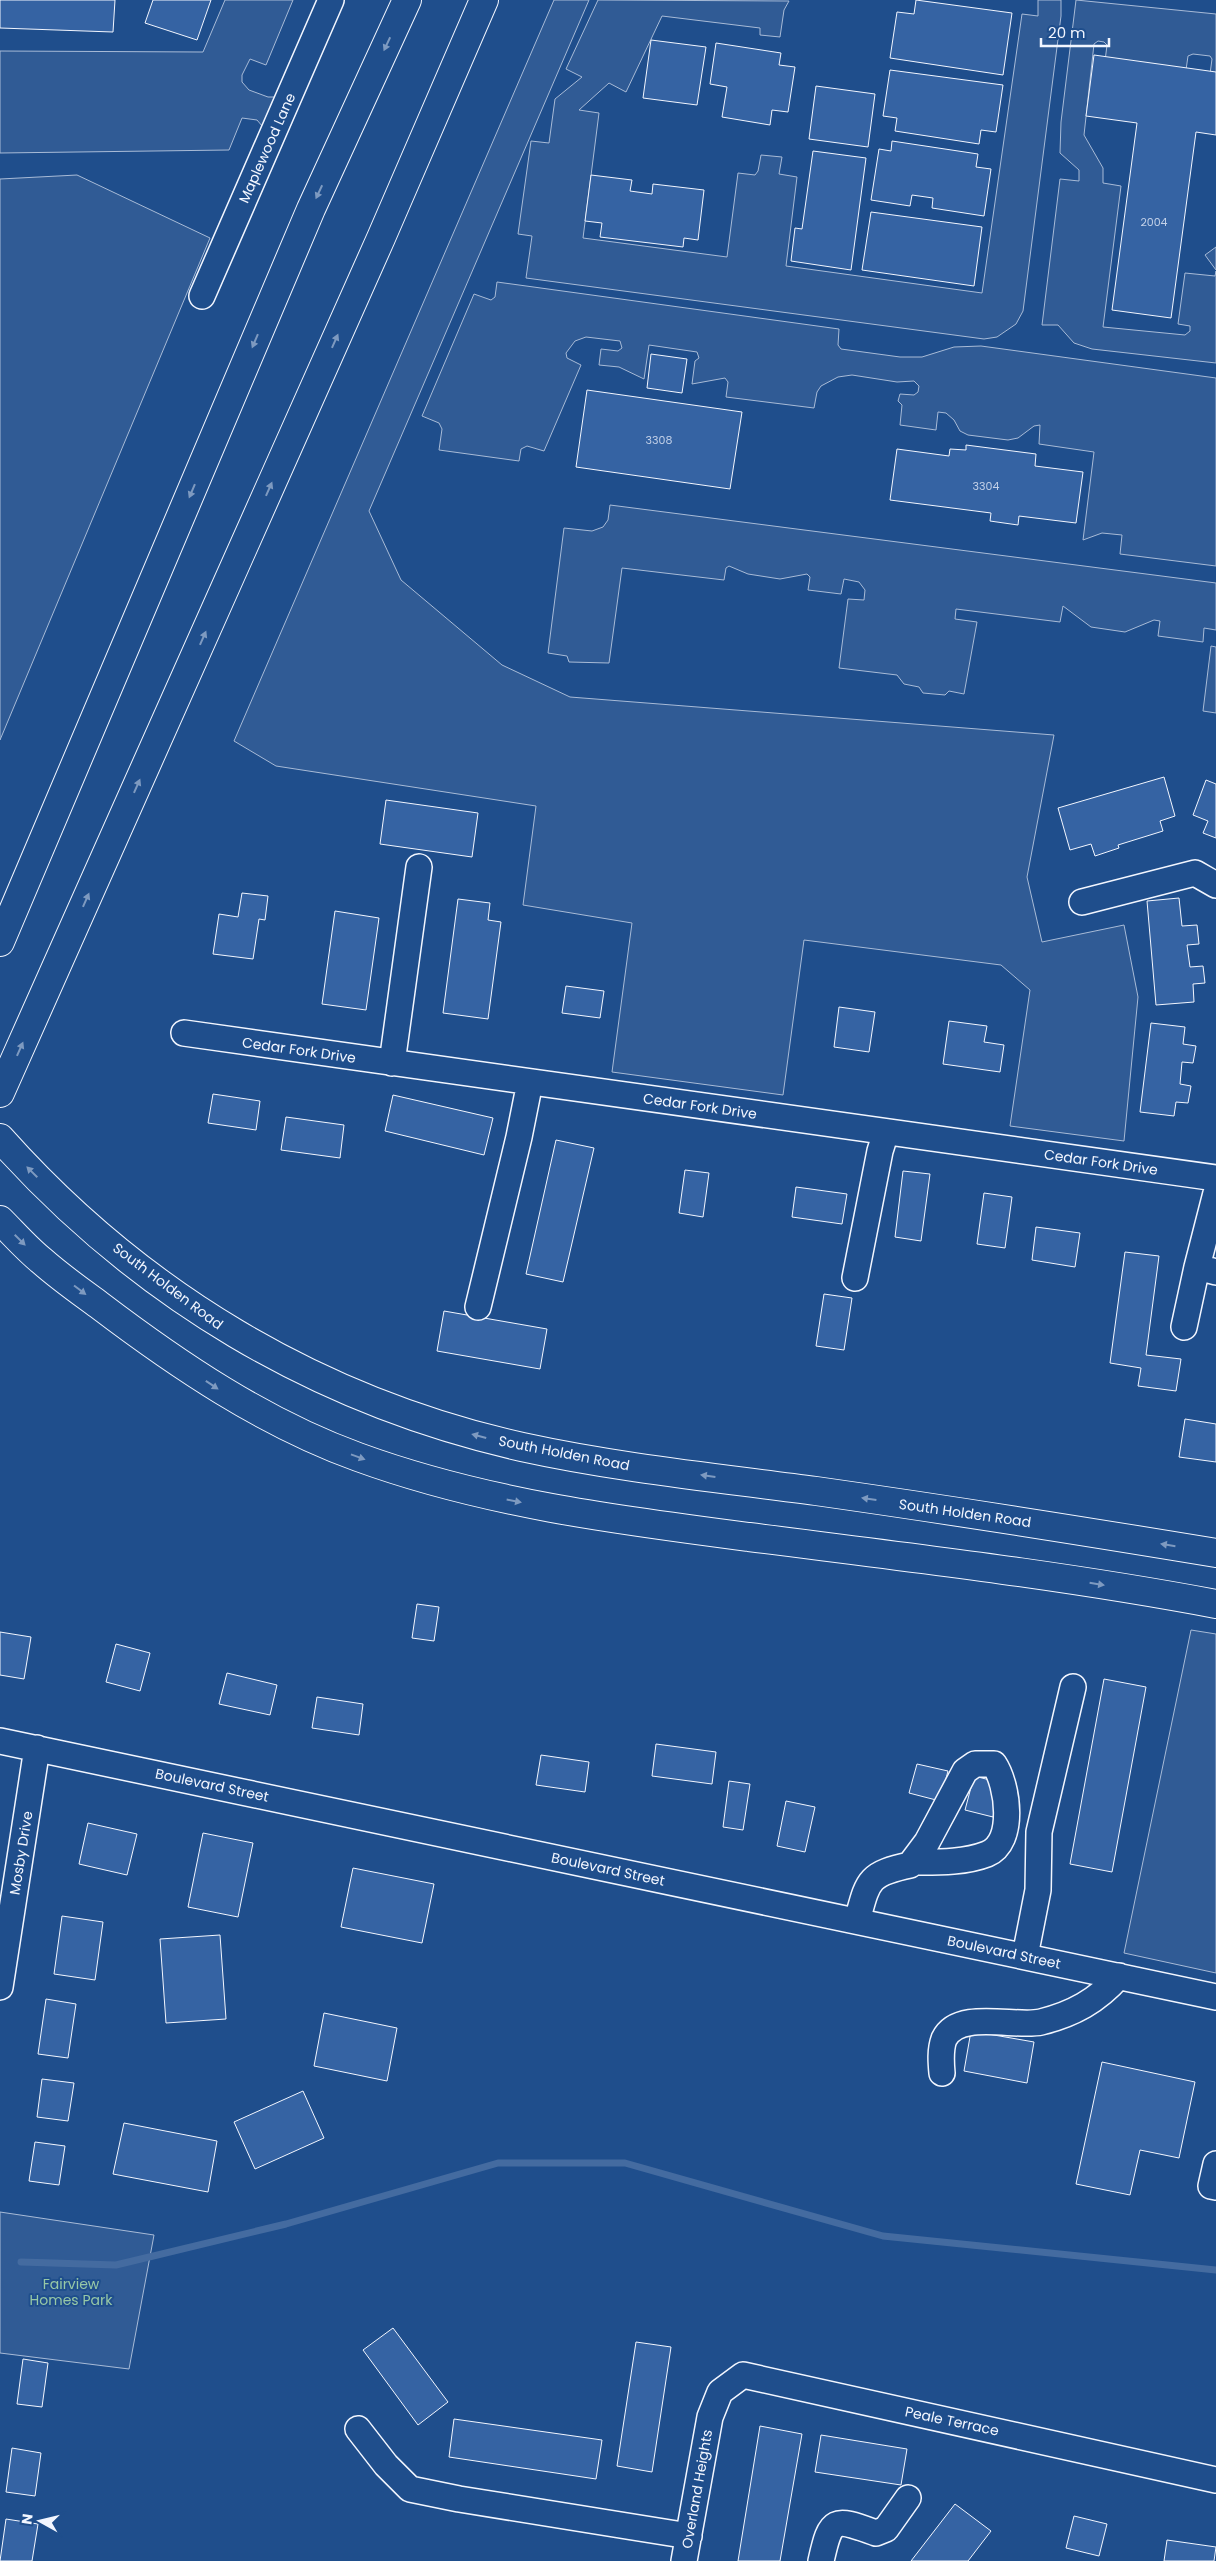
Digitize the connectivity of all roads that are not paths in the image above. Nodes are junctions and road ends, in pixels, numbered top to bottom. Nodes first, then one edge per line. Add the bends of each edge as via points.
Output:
1 (331, 0) edge
2 (407, 0) edge
3 (484, 0) edge
4 (489, 0) edge
5 (470, 32) junction
6 (202, 296) dead end
7 (419, 867) dead end
8 (1216, 885) edge
9 (1082, 902) dead end
10 (0, 942) edge
11 (184, 1033) dead end
12 (392, 1062) junction
13 (530, 1082) junction
14 (0, 1093) edge
15 (886, 1132) junction
16 (0, 1138) edge
17 (1216, 1178) edge
18 (1216, 1193) edge
19 (0, 1220) edge
20 (1207, 1270) edge
21 (855, 1278) dead end
22 (478, 1307) dead end
23 (1184, 1327) dead end
24 (1216, 1553) edge
25 (1216, 1604) edge
26 (1072, 1687) dead end
27 (0, 1741) edge
28 (37, 1748) junction
29 (912, 1862) dead end
30 (857, 1921) junction
31 (1025, 1956) junction
32 (1118, 1976) junction
33 (0, 1987) edge
34 (1216, 1997) edge
35 (942, 2073) dead end
36 (1216, 2164) edge
37 (1216, 2187) edge
38 (710, 2417) joint
39 (358, 2429) dead end
40 (1216, 2480) edge
41 (908, 2498) dead end
42 (689, 2536) junction
43 (684, 2561) edge
44 (821, 2561) edge

1 - 6 street, Maplewood Lane
2 -> 10 main road via 311,209
3 - 5 main road
4 - 5 main road
14 -> 5 main road
7 - 12 street
8 - 9 street via 1195,873
11 - 12 street, Cedar Fork Drive
12 - 13 street, Cedar Fork Drive
13 - 15 street, Cedar Fork Drive
13 - 22 street
15 - 17 street, Cedar Fork Drive
15 - 21 street
24 -> 16 main road, South Holden Road via 987,1515 575,1458 456,1430 342,1390 287,1364 226,1329 137,1266 66,1205
18 - 20 street
19 -> 25 main road via 41,1261 134,1332 218,1389 356,1456 429,1480 498,1498 618,1520 1048,1576
20 - 23 street
26 - 31 street via 1039,1832 1038,1890
27 - 28 street, Boulevard Street
28 - 30 street, Boulevard Street
28 - 33 street, Mosby Drive
29 - 30 street via 888,1870 870,1882
30 - 31 street, Boulevard Street
31 - 32 street, Boulevard Street
32 - 34 street, Boulevard Street
32 - 35 street via 1103,1993 1076,2011 1040,2022 978,2021 961,2025 944,2039
36 - 37 street via 1211,2186
38 - 40 street, Peale Terrace via 720,2392 743,2375
38 - 42 street, Overland Heights
39 - 42 street via 410,2489
41 - 44 street via 886,2528 876,2533 848,2523 836,2525 828,2532
42 - 43 street, Overland Heights

